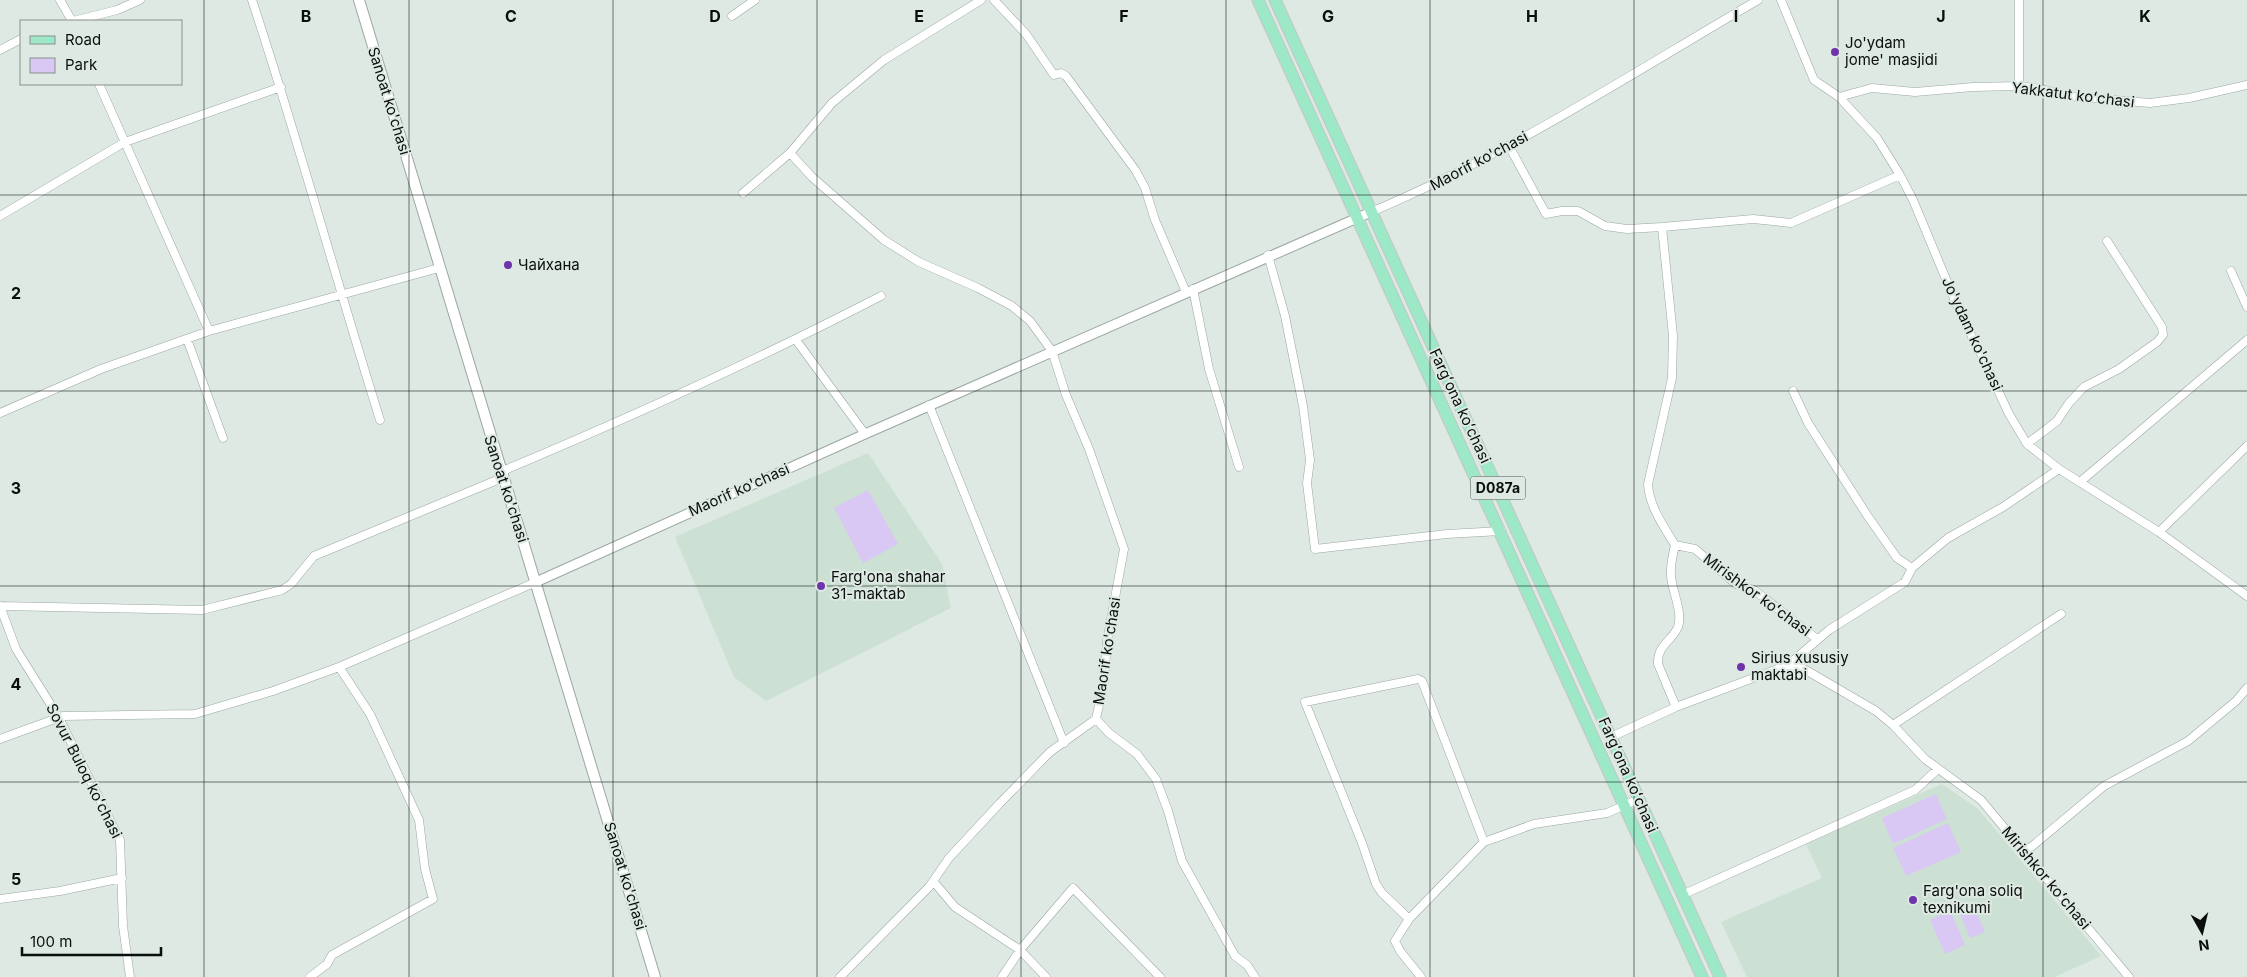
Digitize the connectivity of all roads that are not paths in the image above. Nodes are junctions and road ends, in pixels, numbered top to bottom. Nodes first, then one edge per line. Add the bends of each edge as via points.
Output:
1 (60, 0) edge
2 (140, 0) edge
3 (252, 0) edge
4 (359, 0) edge
5 (754, 0) edge
6 (982, 0) edge
7 (994, 0) edge
8 (1258, 0) edge
9 (1275, 0) edge
10 (1758, 0) edge
11 (1781, 0) edge
12 (2019, 0) edge
13 (732, 16) dead end
14 (72, 20) edge
15 (77, 20) edge
16 (20, 40) edge
17 (0, 50) edge
18 (100, 85) edge
19 (2247, 85) edge
20 (2019, 86) junction
21 (281, 88) junction
22 (1838, 96) junction
23 (125, 142) junction
24 (1509, 146) junction
25 (790, 153) junction
26 (1900, 175) junction
27 (743, 193) dead end
28 (1371, 212) junction
29 (0, 216) edge
30 (1358, 217) junction
31 (1662, 227) junction
32 (2107, 241) dead end
33 (1268, 255) junction
34 (439, 268) junction
35 (2231, 271) dead end
36 (1190, 291) junction
37 (341, 295) junction
38 (881, 296) dead end
39 (2247, 307) edge
40 (209, 331) junction
41 (187, 339) junction
42 (796, 340) junction
43 (2247, 340) edge
44 (1052, 352) junction
45 (1793, 391) dead end
46 (930, 405) junction
47 (0, 413) edge
48 (380, 420) dead end
49 (864, 434) junction
50 (223, 438) dead end
51 (2027, 444) junction
52 (2247, 446) edge
53 (1240, 467) dead end
54 (2059, 470) junction
55 (501, 475) junction
56 (2080, 482) junction
57 (1501, 531) junction
58 (2159, 532) junction
59 (1675, 545) junction
60 (1912, 568) junction
61 (536, 582) junction
62 (2247, 596) edge
63 (0, 606) edge
64 (2061, 614) dead end
65 (1817, 639) junction
66 (1788, 665) junction
67 (339, 667) junction
68 (2247, 688) edge
69 (1676, 707) junction
70 (59, 718) junction
71 (1096, 720) junction
72 (1893, 725) junction
73 (1611, 737) junction
74 (0, 738) edge
75 (1064, 743) junction
76 (1938, 769) junction
77 (1639, 800) junction
78 (1626, 805) junction
79 (1484, 842) junction
80 (2024, 853) junction
81 (122, 878) junction
82 (934, 881) junction
83 (1682, 895) junction
84 (0, 899) edge
85 (1409, 919) junction
86 (1020, 950) junction
87 (312, 976) edge
88 (130, 977) edge
89 (655, 977) edge
90 (840, 977) edge
91 (1002, 977) edge
92 (1046, 977) edge
93 (1160, 977) edge
94 (1254, 977) edge
95 (1421, 977) edge
96 (1702, 977) edge
97 (1720, 977) edge
98 (2129, 977) edge

1 - 14 street
2 - 15 street
3 - 21 street
4 - 34 main road, Sanoat ko'chasi
5 - 13 street
6 - 25 street via 876,66 832,102
7 - 36 street via 1026,34 1054,75 1061,73 1066,76 1136,171 1155,220
8 - 30 main road, Fargʻona koʻchasi / D087a
9 - 28 main road, Fargʻona koʻchasi / D087a
10 - 24 street, Maorif ko'chasi
11 - 22 street, Jo'ydam ko'chasi via 1814,80
12 - 20 street
16 - 17 street
18 - 23 street
19 - 20 street, Yakkatut koʻchasi via 2150,103 2067,96
20 - 22 street, Yakkatut koʻchasi via 1915,92 1872,88
21 - 23 street
21 - 37 street
22 - 26 street, Jo'ydam ko'chasi via 1877,138
23 - 29 street
23 - 40 street
24 - 28 street, Maorif ko'chasi via 1429,188
24 - 31 street via 1546,214 1578,211 1606,226 1627,229
25 - 27 street
25 - 44 street via 812,177 884,240 919,262 1012,306 1030,321
26 - 31 street via 1791,223 1753,219
26 - 51 street, Jo'ydam ko'chasi via 1914,200 1961,315 2008,414
28 - 30 street, Maorif ko'chasi
28 - 73 main road, Fargʻona koʻchasi / D087a
30 - 33 street, Maorif ko'chasi
30 - 57 main road, Fargʻona koʻchasi / D087a
31 - 59 street via 1673,336 1672,378 1648,484 1661,521
32 - 51 street via 2162,327 2163,335 2118,369 2084,387 2057,421
33 - 36 street, Maorif ko'chasi
33 - 57 street via 1303,406 1315,549
34 - 37 street
34 - 55 main road, Sanoat ko'chasi
35 - 39 street
36 - 44 street, Maorif ko'chasi
36 - 53 street via 1209,369
37 - 40 street
37 - 48 street
38 - 42 street
40 - 41 street
41 - 47 street via 101,369
41 - 50 street
42 - 49 street
42 - 55 street
43 - 56 street
44 - 46 street, Maorif ko'chasi
44 - 71 street, Maorif ko'chasi via 1124,549
45 - 60 street via 1808,423 1867,515 1897,558
46 - 49 street, Maorif ko'chasi
46 - 75 street
49 - 61 street, Maorif ko'chasi
51 - 54 street, Jo'ydam ko'chasi
52 - 58 street
54 - 56 street, Jo'ydam ko'chasi
54 - 60 street via 1948,538
55 - 61 main road, Sanoat ko'chasi
55 - 63 street via 314,556 282,590 202,610
56 - 58 street, Jo'ydam ko'chasi
57 - 78 main road, Fargʻona koʻchasi / D087a
58 - 62 street, Jo'ydam ko'chasi
59 - 65 street, Mirishkor koʻchasi via 1695,549 1736,584 1754,590
59 - 69 street via 1670,568 1678,628 1657,656
60 - 65 street via 1905,582
61 - 67 street
61 - 89 main road, Sanoat ko'chasi
63 - 70 street, Sovur Buloq koʻchasi via 16,649
64 - 72 street
65 - 66 street
66 - 69 street
66 - 72 street, Mirishkor koʻchasi via 1804,669 1876,711
67 - 70 street via 274,691 196,714
67 - 87 street via 370,714 419,820 433,899 332,955 327,964
68 - 80 street via 2236,702 2188,741 2104,786
69 - 73 street
70 - 74 street
70 - 81 street, Sovur Buloq koʻchasi via 120,840
71 - 75 street, Maorif ko'chasi
71 - 94 street via 1137,754 1156,780 1182,861 1235,956 1247,965
72 - 76 street, Mirishkor koʻchasi
73 - 77 main road, Fargʻona koʻchasi / D087a
75 - 82 street, Maorif ko'chasi via 1050,752 1000,803 949,858
76 - 80 street, Mirishkor koʻchasi via 1981,800
76 - 83 street via 1915,790
77 - 78 street
77 - 83 main road, Fargʻona koʻchasi / D087a
78 - 79 street via 1608,813 1534,824
78 - 96 main road, Fargʻona koʻchasi / D087a
79 - 85 street
79 - 85 street via 1422,681 1418,678 1305,702 1376,884
80 - 98 street, Mirishkor koʻchasi
81 - 84 street
81 - 88 street, Sovur Buloq koʻchasi via 123,926
82 - 86 street via 955,907
82 - 90 street, Maorif ko'chasi
83 - 97 main road, Fargʻona koʻchasi / D087a
85 - 95 street via 1395,941
86 - 91 street
86 - 92 street
86 - 93 street via 1073,888

